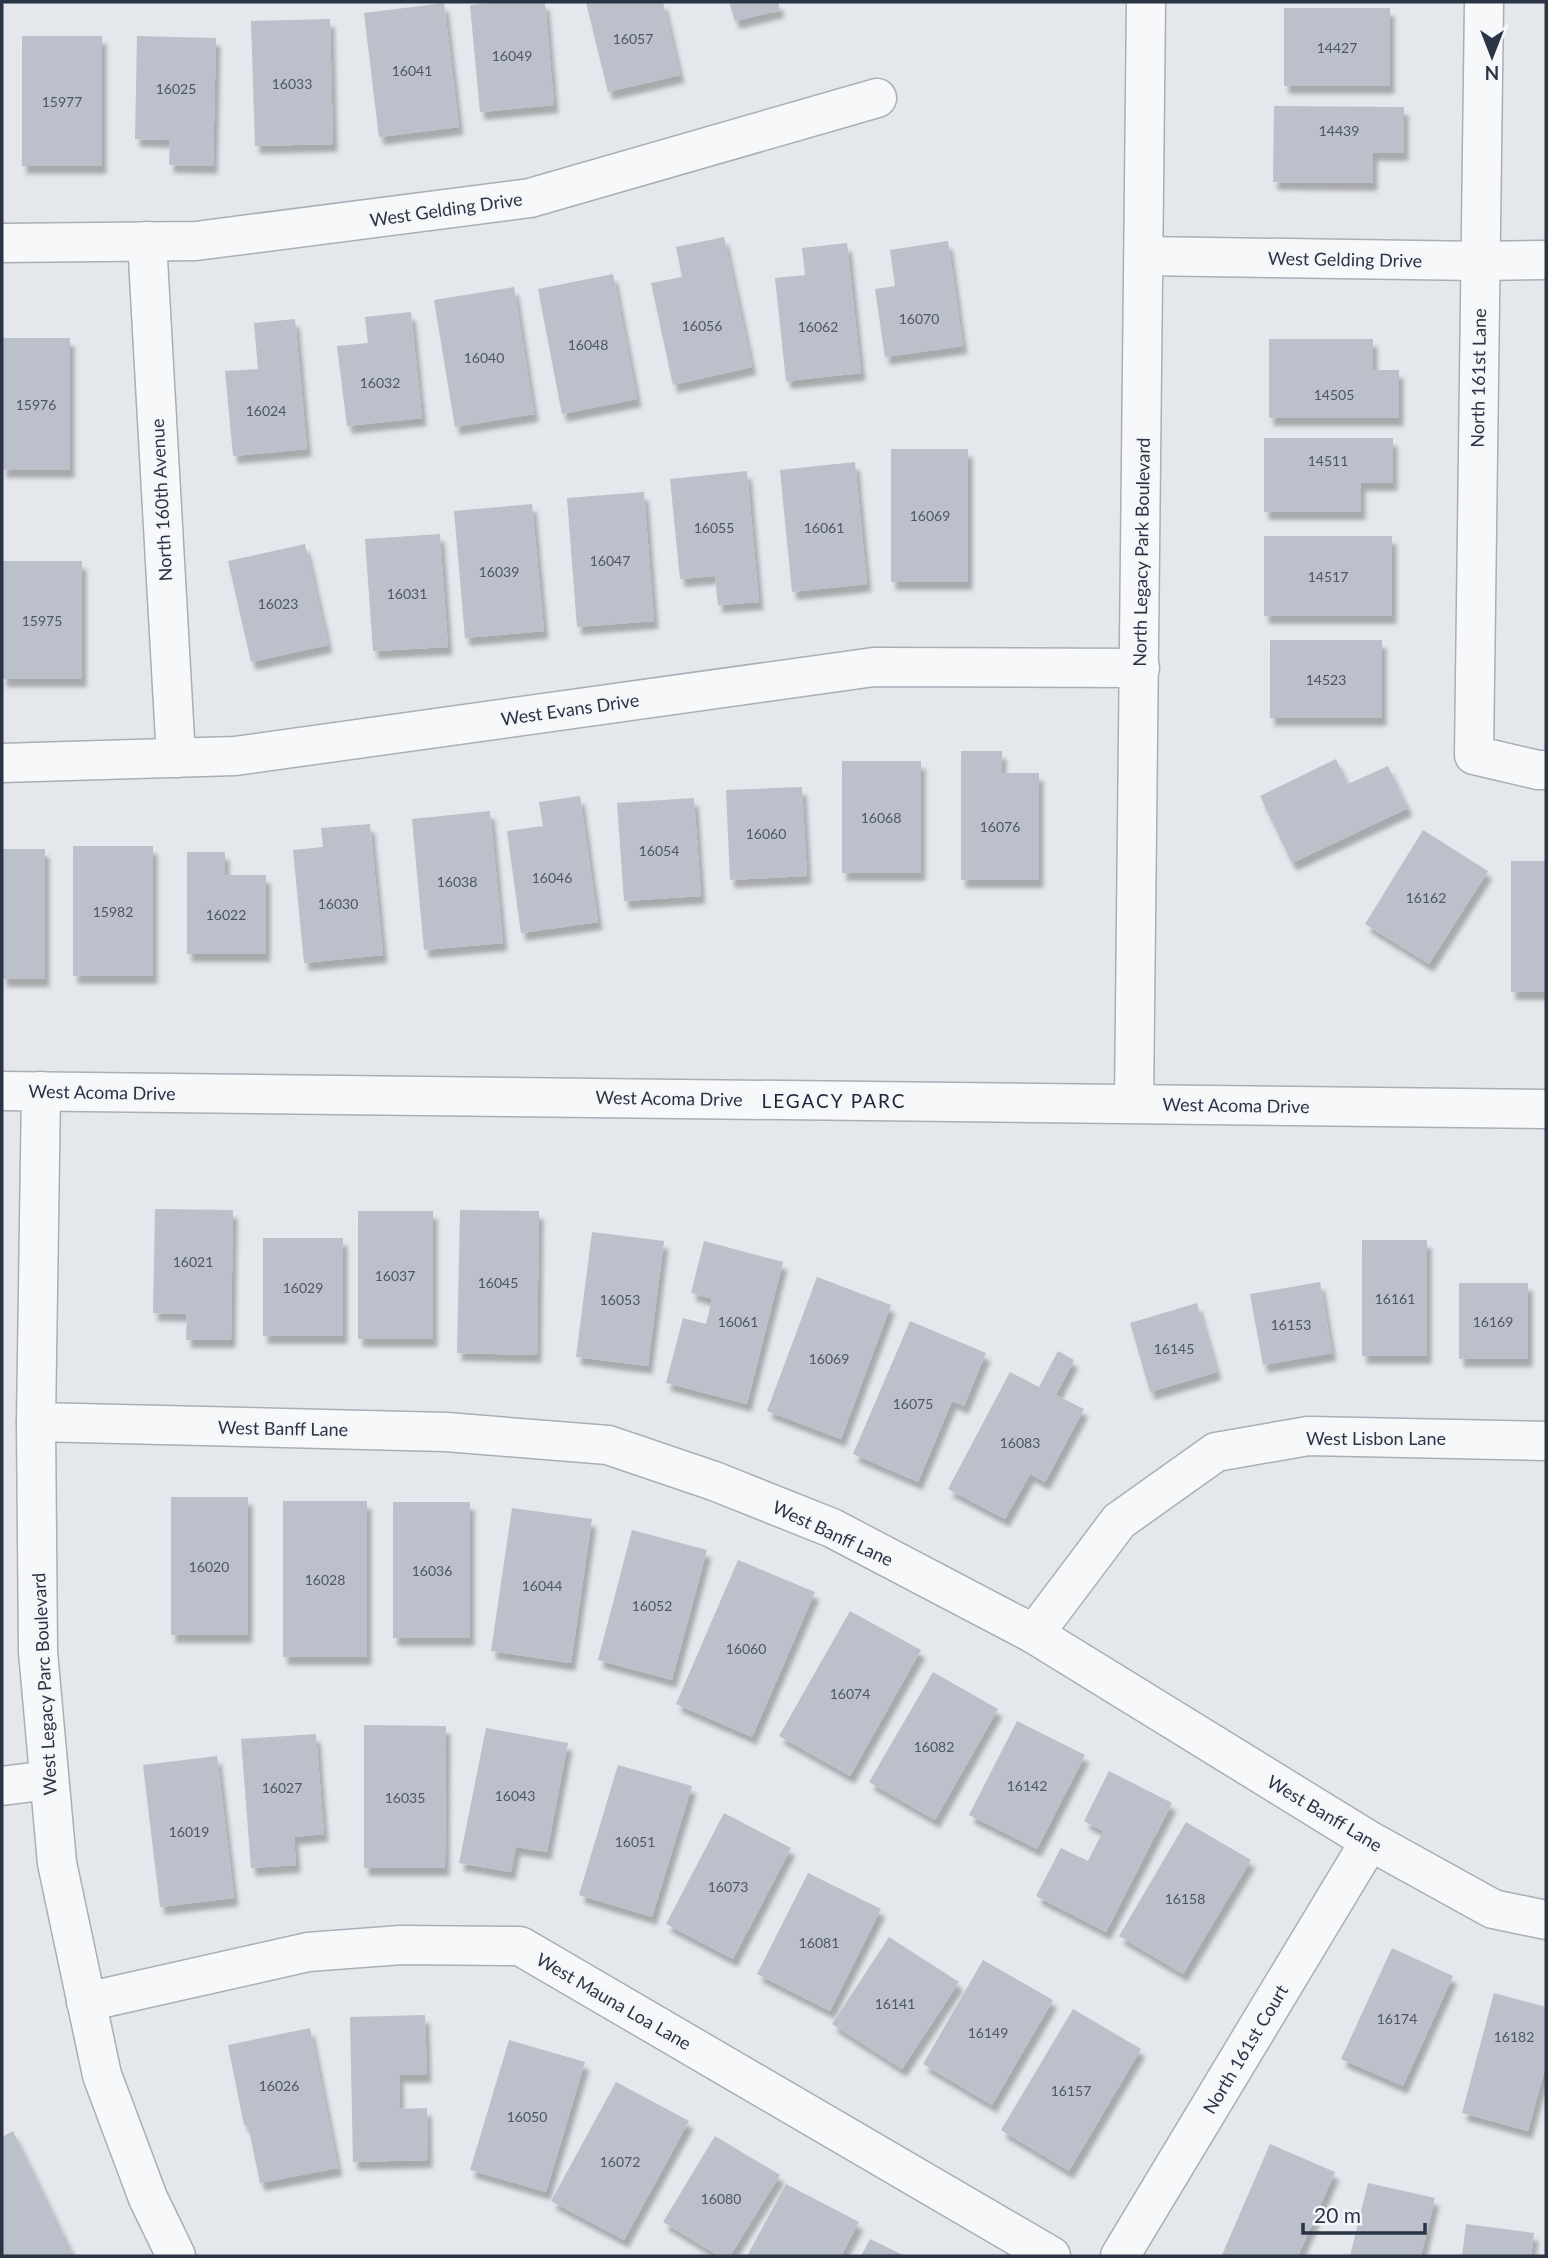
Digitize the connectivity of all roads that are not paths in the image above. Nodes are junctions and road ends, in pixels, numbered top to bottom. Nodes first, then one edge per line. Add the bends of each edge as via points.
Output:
1 (1146, 2) edge
2 (1483, 2) edge
3 (877, 98) dead end
4 (147, 242) junction
5 (2, 243) edge
6 (1144, 256) junction
7 (1546, 260) edge
8 (1480, 261) junction
9 (1140, 668) junction
10 (176, 758) junction
11 (2, 763) edge
12 (1546, 771) edge
13 (2, 1091) edge
14 (41, 1091) junction
15 (1134, 1103) junction
16 (1546, 1109) edge
17 (36, 1422) junction
18 (1546, 1441) edge
19 (1034, 1634) junction
20 (49, 1780) junction
21 (2, 1786) edge
22 (1370, 1841) junction
23 (1546, 1920) edge
24 (86, 2002) junction
25 (176, 2256) edge
26 (1051, 2256) edge
27 (1120, 2256) edge

1 - 6 street, North Legacy Park Boulevard
2 - 8 street, North 161st Lane
3 - 4 street, West Gelding Drive via 530,198 196,242
4 - 5 street, West Gelding Drive
4 - 10 street, North 160th Avenue
6 - 8 street, West Gelding Drive
6 - 9 street, North Legacy Park Boulevard
7 - 8 street, West Gelding Drive
8 - 12 street, North 161st Lane via 1474,755
9 - 10 street, West Evans Drive via 874,667 235,756
9 - 15 street, North Legacy Park Boulevard
10 - 11 street, West Evans Drive
13 - 14 street, West Acoma Drive
14 - 15 street, West Acoma Drive
14 - 17 street, West Legacy Parc Boulevard
15 - 16 street, West Acoma Drive
17 - 19 street, West Banff Lane via 446,1432 608,1445 832,1528
17 - 20 street, West Legacy Parc Boulevard via 38,1653
18 - 19 street, West Lisbon Lane via 1308,1436 1216,1452 1119,1521
19 - 22 street, West Banff Lane
20 - 21 street
20 - 24 street, West Legacy Parc Boulevard via 57,1863
22 - 23 street, West Banff Lane via 1493,1909
22 - 27 street, North 161st Court
24 - 25 street, West Legacy Parc Boulevard via 103,2076 148,2198
24 - 26 street, West Mauna Loa Lane via 308,1952 401,1945 520,1946

